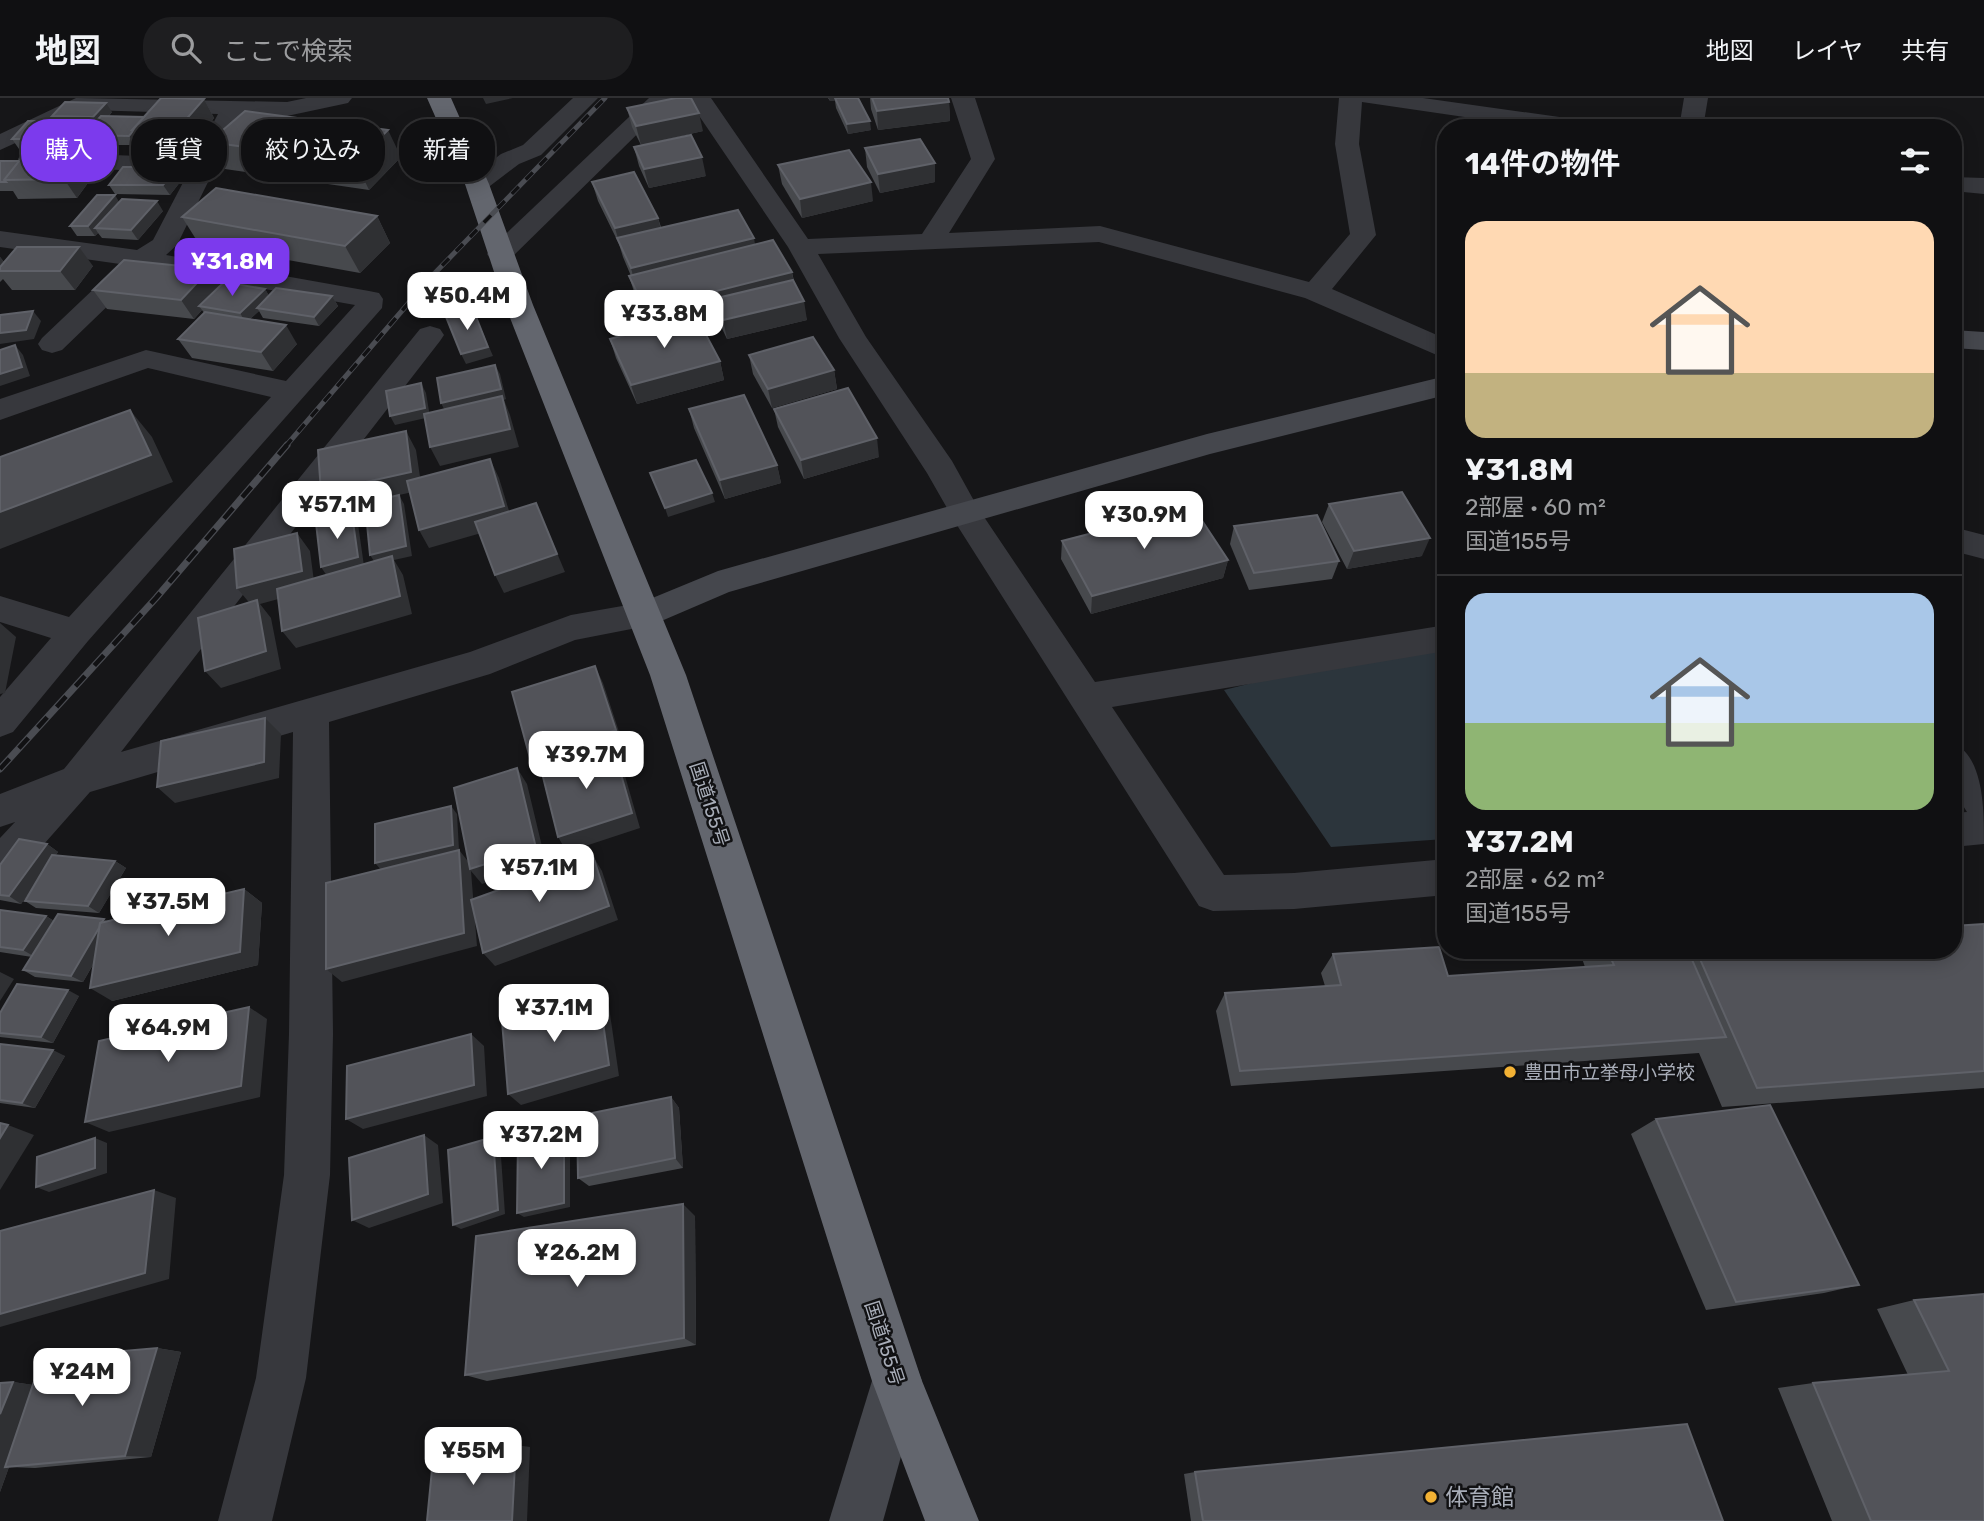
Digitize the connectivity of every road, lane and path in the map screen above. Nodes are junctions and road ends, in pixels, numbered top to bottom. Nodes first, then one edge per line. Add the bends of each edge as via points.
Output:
1 (340, 98) edge
2 (439, 98) edge
3 (586, 98) edge
4 (662, 98) edge
5 (699, 98) edge
6 (962, 98) edge
7 (1352, 98) edge
8 (1371, 98) edge
9 (1696, 98) edge
10 (82, 100) edge
11 (233, 107) junction
12 (1521, 108) edge
13 (226, 119) edge
14 (1561, 119) edge
15 (1692, 119) edge
16 (0, 143) edge
17 (0, 158) edge
18 (131, 163) edge
19 (194, 182) edge
20 (477, 184) junction
21 (1962, 185) edge
22 (1984, 186) edge
23 (0, 239) edge
24 (931, 240) junction
25 (801, 247) junction
26 (500, 254) junction
27 (141, 259) junction
28 (1315, 292) junction
29 (430, 335) dead end
30 (52, 344) dead end
31 (1437, 346) edge
32 (1437, 388) edge
33 (293, 392) junction
34 (0, 410) edge
35 (966, 514) junction
36 (1962, 541) edge
37 (1984, 547) edge
38 (0, 609) edge
39 (645, 615) junction
40 (76, 632) junction
41 (1437, 639) edge
42 (1088, 697) junction
43 (311, 713) junction
44 (0, 722) edge
45 (1962, 772) edge
46 (77, 780) junction
47 (1984, 806) edge
48 (0, 811) edge
49 (1984, 827) edge
50 (1962, 829) edge
51 (0, 866) edge
52 (1437, 878) edge
53 (897, 1381) junction
54 (245, 1521) edge
55 (856, 1521) edge
56 (952, 1521) edge

1 - 11 street via 287,109
2 - 20 highway, 国道155号
3 - 20 street via 531,150 510,159
4 - 26 street
5 - 25 street
6 - 24 street via 983,159
7 - 28 street via 1347,144 1363,235
8 - 12 street
9 - 15 street
10 - 11 street
10 - 16 street
11 - 13 street
12 - 14 street
17 - 18 street
19 - 27 street via 164,245
20 - 26 highway, 国道155号
21 - 22 street
23 - 27 street
24 - 25 street
24 - 28 street via 1100,234
25 - 35 street via 853,338
26 - 39 highway, 国道155号
27 - 30 street
27 - 33 street via 369,299 368,308
28 - 31 street
29 - 46 street
32 - 35 street via 1207,444
33 - 34 street via 146,359
33 - 40 street
35 - 39 street via 718,583
35 - 42 street
36 - 37 street
38 - 40 street
39 - 43 street via 571,628 478,664
39 - 53 highway, 国道155号
40 - 44 street
41 - 42 street
42 - 52 street via 1213,893
43 - 46 street
43 - 54 street via 307,1175 281,1378
45 - 47 street
46 - 48 street
46 - 51 street
49 - 50 street
53 - 55 street
53 - 56 highway, 国道155号

